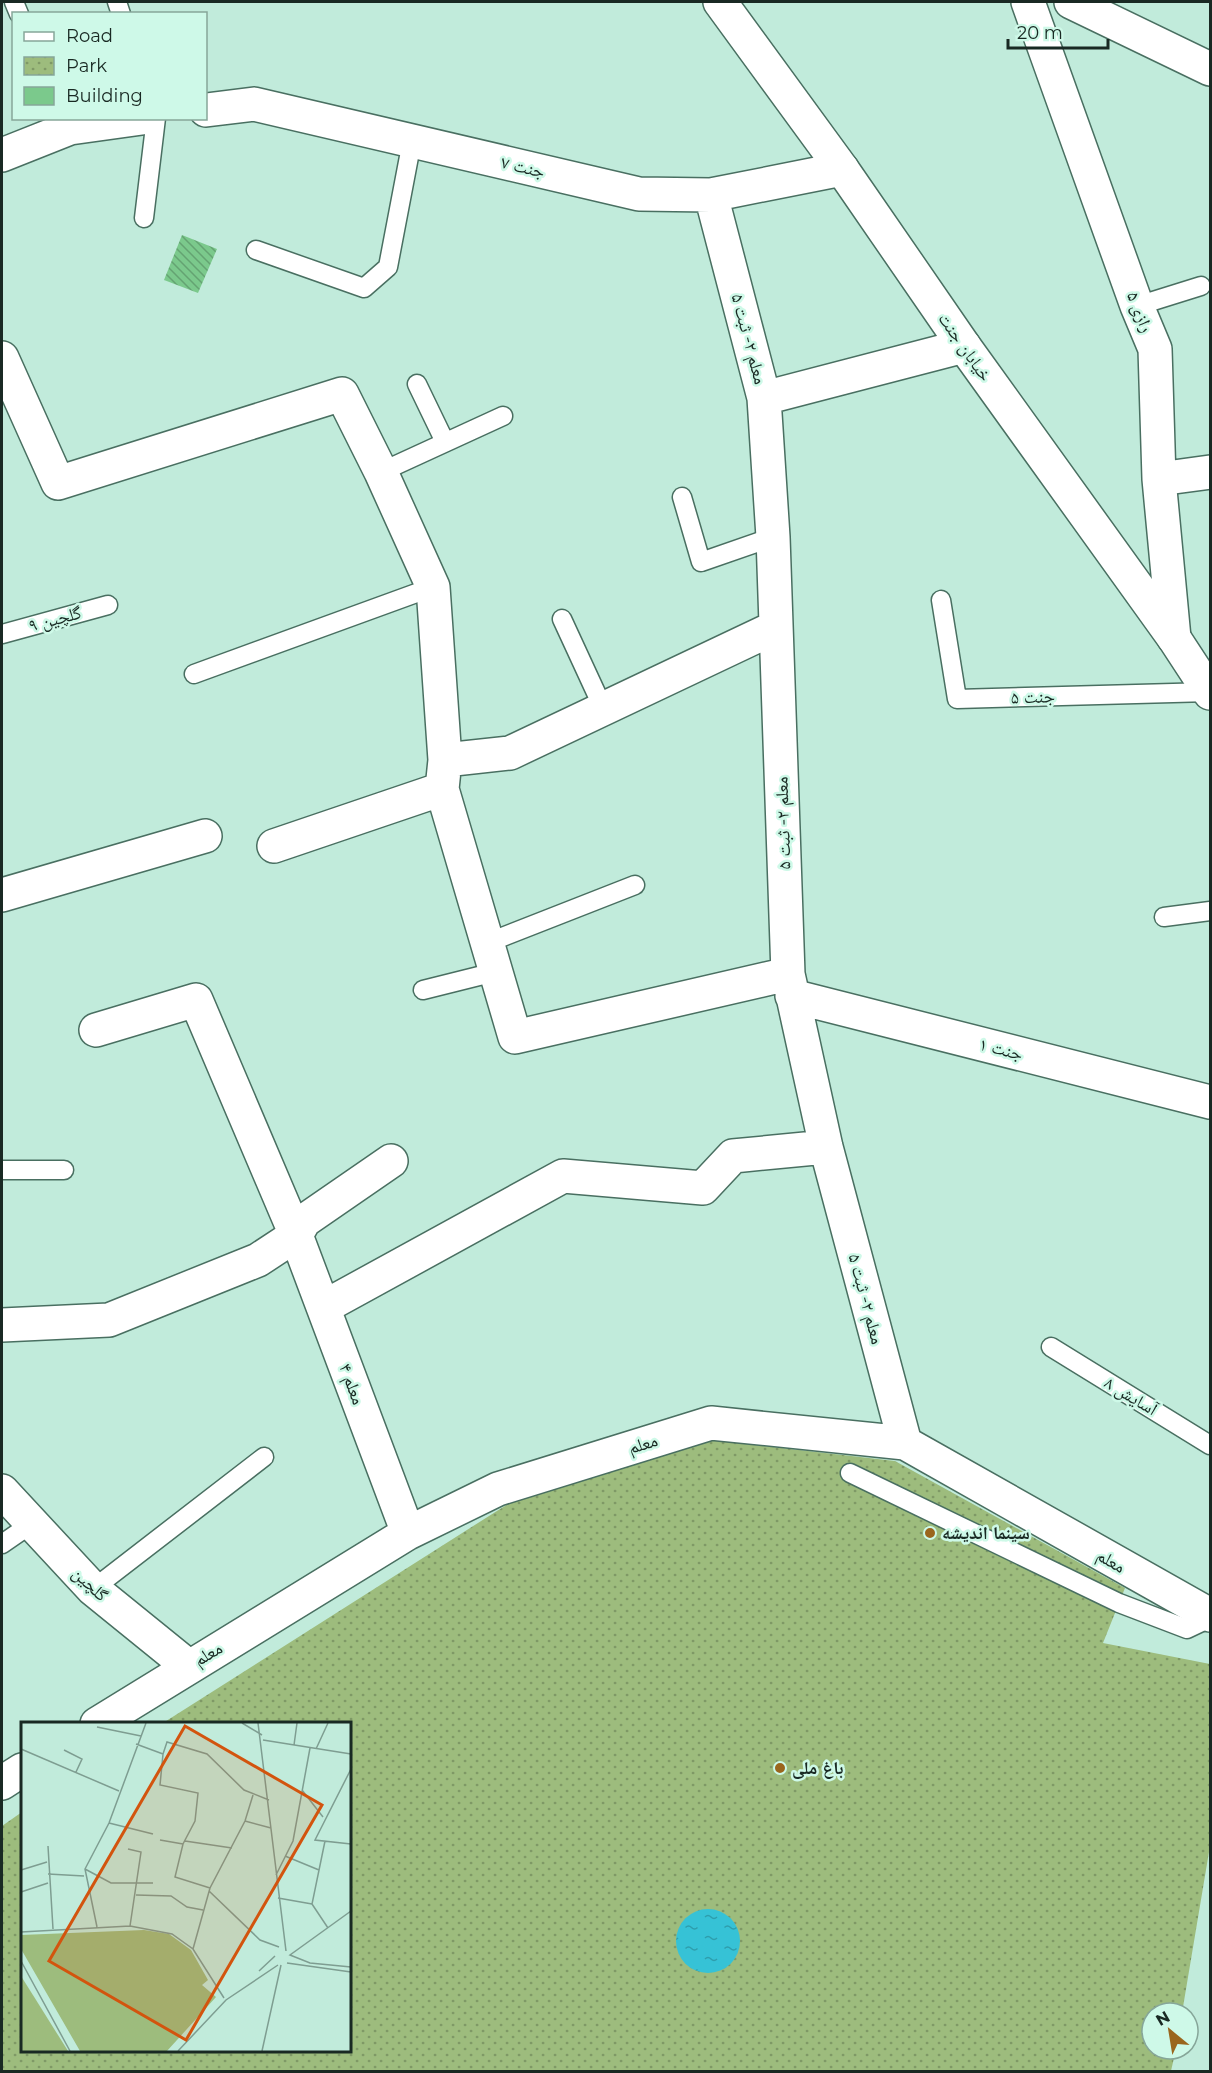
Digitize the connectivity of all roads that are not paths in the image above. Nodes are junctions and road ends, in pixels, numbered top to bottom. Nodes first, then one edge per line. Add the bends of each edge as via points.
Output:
1 (720, 2) edge
2 (1028, 2) edge
3 (1071, 2) edge
4 (1210, 69) edge
5 (207, 110) edge
6 (112, 120) edge
7 (156, 120) edge
8 (68, 123) edge
9 (412, 141) junction
10 (2, 154) edge
11 (842, 169) junction
12 (711, 195) junction
13 (144, 218) dead end
14 (256, 250) dead end
15 (1201, 286) dead end
16 (1137, 306) junction
17 (964, 346) junction
18 (2, 358) edge
19 (417, 384) dead end
20 (764, 399) junction
21 (503, 416) dead end
22 (445, 442) junction
23 (381, 472) junction
24 (1210, 472) edge
25 (1159, 479) junction
26 (682, 497) dead end
27 (773, 537) junction
28 (433, 587) junction
29 (941, 600) dead end
30 (108, 605) dead end
31 (562, 619) dead end
32 (776, 627) junction
33 (2, 634) edge
34 (1174, 638) junction
35 (194, 674) dead end
36 (1210, 692) edge
37 (604, 710) junction
38 (443, 774) junction
39 (205, 836) dead end
40 (274, 846) dead end
41 (634, 885) dead end
42 (2, 895) edge
43 (1210, 911) edge
44 (1164, 917) dead end
45 (491, 958) junction
46 (790, 985) junction
47 (423, 990) dead end
48 (96, 1030) dead end
49 (1210, 1102) edge
50 (826, 1147) junction
51 (391, 1161) dead end
52 (2, 1170) edge
53 (64, 1170) dead end
54 (296, 1235) junction
55 (324, 1307) junction
56 (2, 1325) edge
57 (1051, 1347) dead end
58 (905, 1443) junction
59 (1210, 1444) edge
60 (264, 1457) dead end
61 (850, 1473) dead end
62 (2, 1491) edge
63 (31, 1524) junction
64 (408, 1533) junction
65 (2, 1545) edge
66 (93, 1589) junction
67 (1210, 1617) edge
68 (188, 1666) junction
69 (100, 1722) edge
70 (21, 1771) edge
71 (2, 1783) edge

1 - 11 street, خیابان جنت
2 - 16 street, رازی ۵
3 - 4 street
5 - 9 street, جنت ۷ via 254,104
6 - 8 street
7 - 13 lane
8 - 10 street
9 - 12 street, جنت ۷ via 639,194
9 - 14 lane via 388,267 364,288
11 - 12 street, جنت ۷
11 - 17 street, خیابان جنت
12 - 20 street, معلم ۲- ثبت ۵
15 - 16 lane
16 - 25 street, رازی ۵ via 1155,349
17 - 20 street
17 - 34 street, خیابان جنت
18 - 23 street via 58,483 342,394
19 - 22 lane
20 - 27 street, معلم ۲- ثبت ۵
21 - 22 lane
22 - 23 lane
23 - 28 street
24 - 25 street
25 - 34 street, رازی ۵
26 - 27 lane via 701,562
27 - 32 street, معلم ۲- ثبت ۵
28 - 35 lane
28 - 38 street
29 - 36 lane, جنت ۵ via 957,699
30 - 33 lane, گلچین ۹
31 - 37 lane
32 - 37 street
32 - 46 street, معلم ۲- ثبت ۵
34 - 36 street, خیابان جنت
37 - 38 street via 510,753
38 - 40 street
38 - 45 street
39 - 42 street
41 - 45 lane
43 - 44 lane
45 - 46 street via 515,1037
45 - 47 lane
46 - 49 street, جنت ۱
46 - 50 street, معلم ۲- ثبت ۵
48 - 54 street, معلم ۴ via 196,1000
50 - 55 street via 733,1156 703,1188 563,1176
50 - 58 street, معلم ۲- ثبت ۵
51 - 54 street via 304,1221
52 - 53 lane
54 - 55 street, معلم ۴
54 - 56 street via 258,1260 109,1320
55 - 64 street, معلم ۴
57 - 59 lane, آسایش ۸
58 - 64 street, معلم via 711,1423 498,1489
58 - 67 street, معلم
60 - 66 lane
61 - 67 lane via 1119,1603 1187,1629
62 - 63 street, گلچین
63 - 65 lane
63 - 66 street, گلچین
64 - 68 street, معلم
66 - 68 street, گلچین
68 - 69 street, معلم
70 - 71 street

